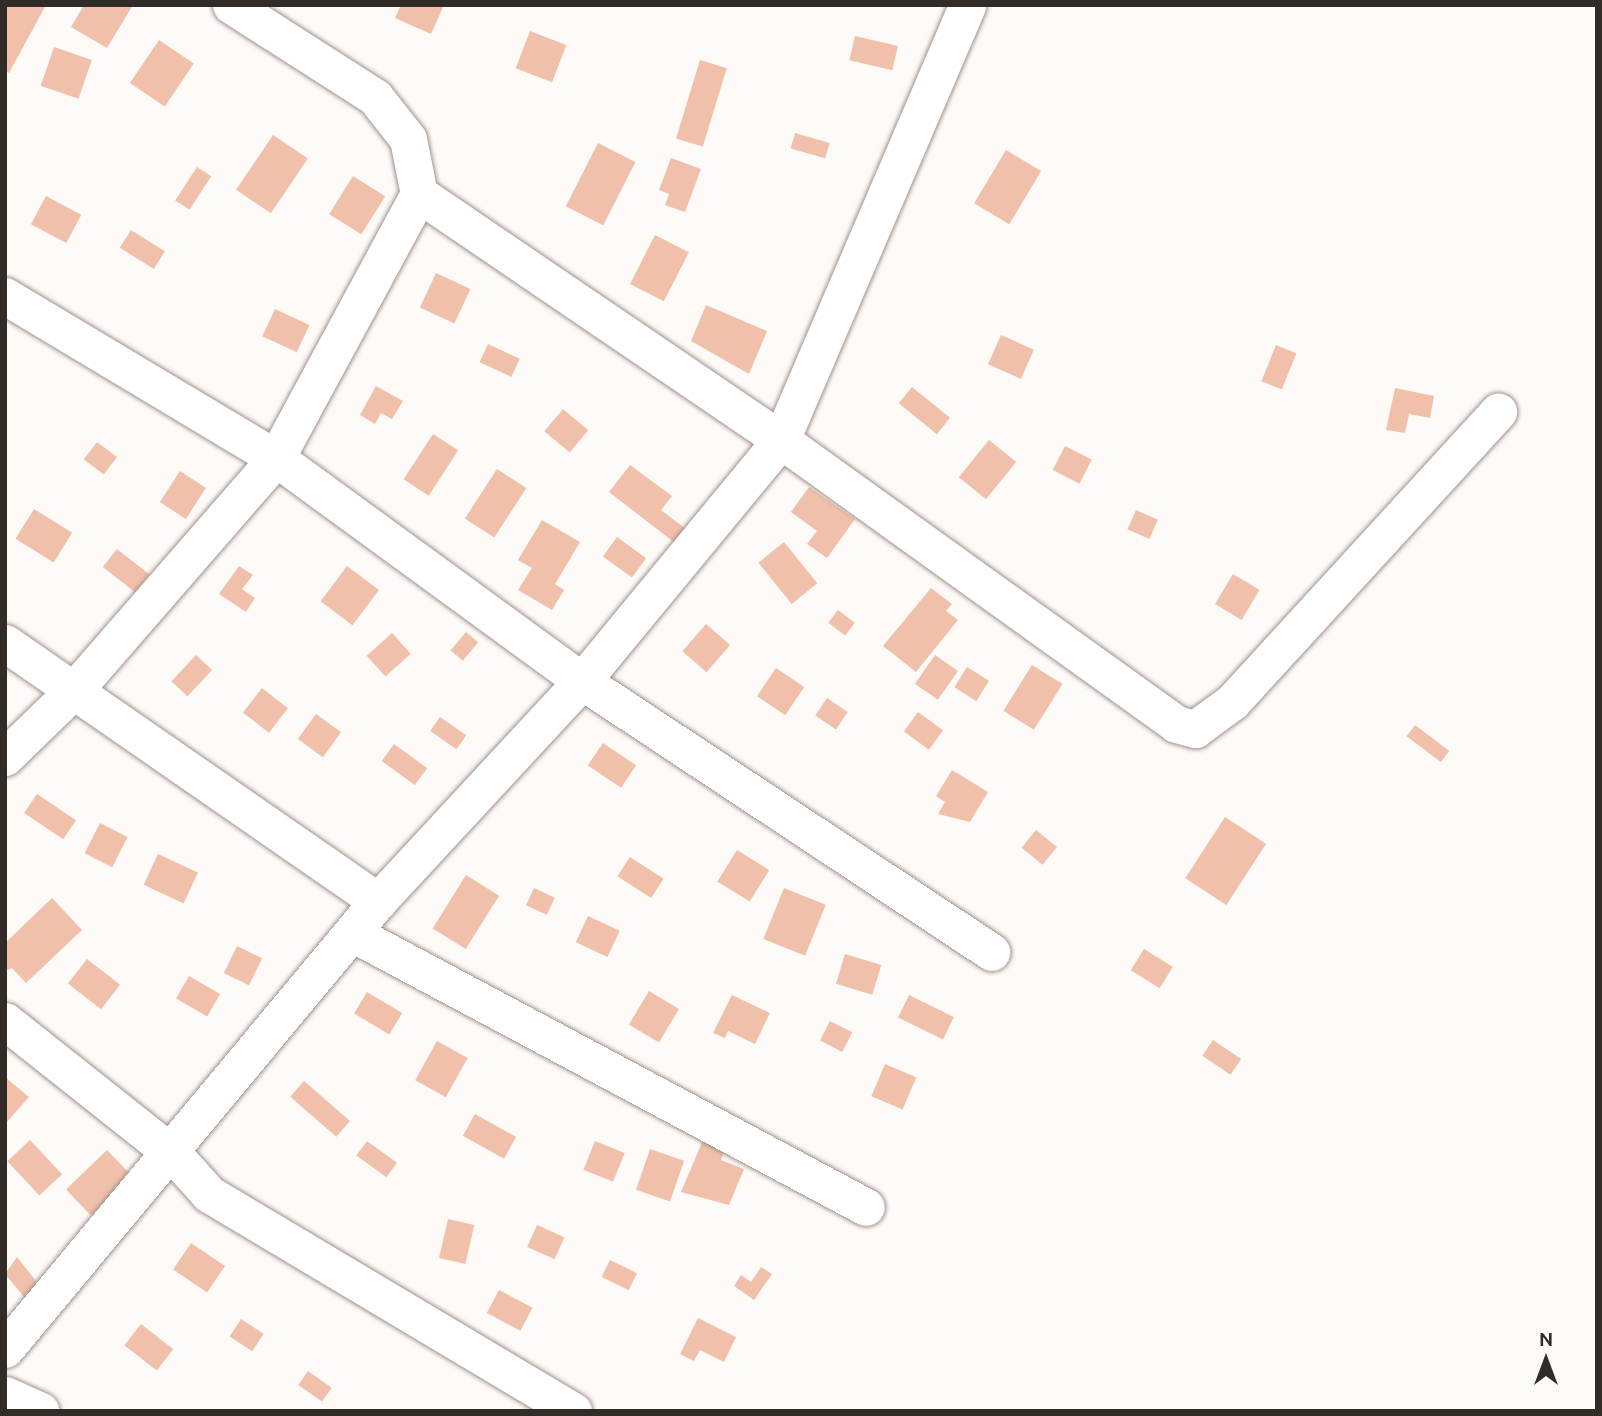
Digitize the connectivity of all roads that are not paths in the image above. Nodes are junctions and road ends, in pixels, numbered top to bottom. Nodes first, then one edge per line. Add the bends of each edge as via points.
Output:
1 (231, 5) edge
2 (967, 5) edge
3 (419, 194) junction
4 (5, 296) edge
5 (1498, 412) dead end
6 (781, 440) junction
7 (276, 458) junction
8 (5, 643) edge
9 (582, 681) junction
10 (76, 688) junction
11 (5, 757) edge
12 (378, 901) junction
13 (354, 934) junction
14 (991, 952) dead end
15 (5, 1021) edge
16 (173, 1154) junction
17 (866, 1207) dead end
18 (5, 1349) edge
19 (5, 1395) edge
20 (41, 1411) edge
21 (573, 1411) edge

1 - 3 street via 375,97 408,139
2 - 6 street
3 - 6 street
3 - 7 street
4 - 7 street
5 - 6 street via 1232,702 1195,729 1176,724
6 - 9 street
7 - 9 street
7 - 10 street
8 - 10 street
9 - 12 street
9 - 14 street
10 - 11 street
10 - 12 street
12 - 13 street
13 - 16 street
13 - 17 street
15 - 16 street
16 - 18 street
16 - 21 street via 220,1201
19 - 20 street

